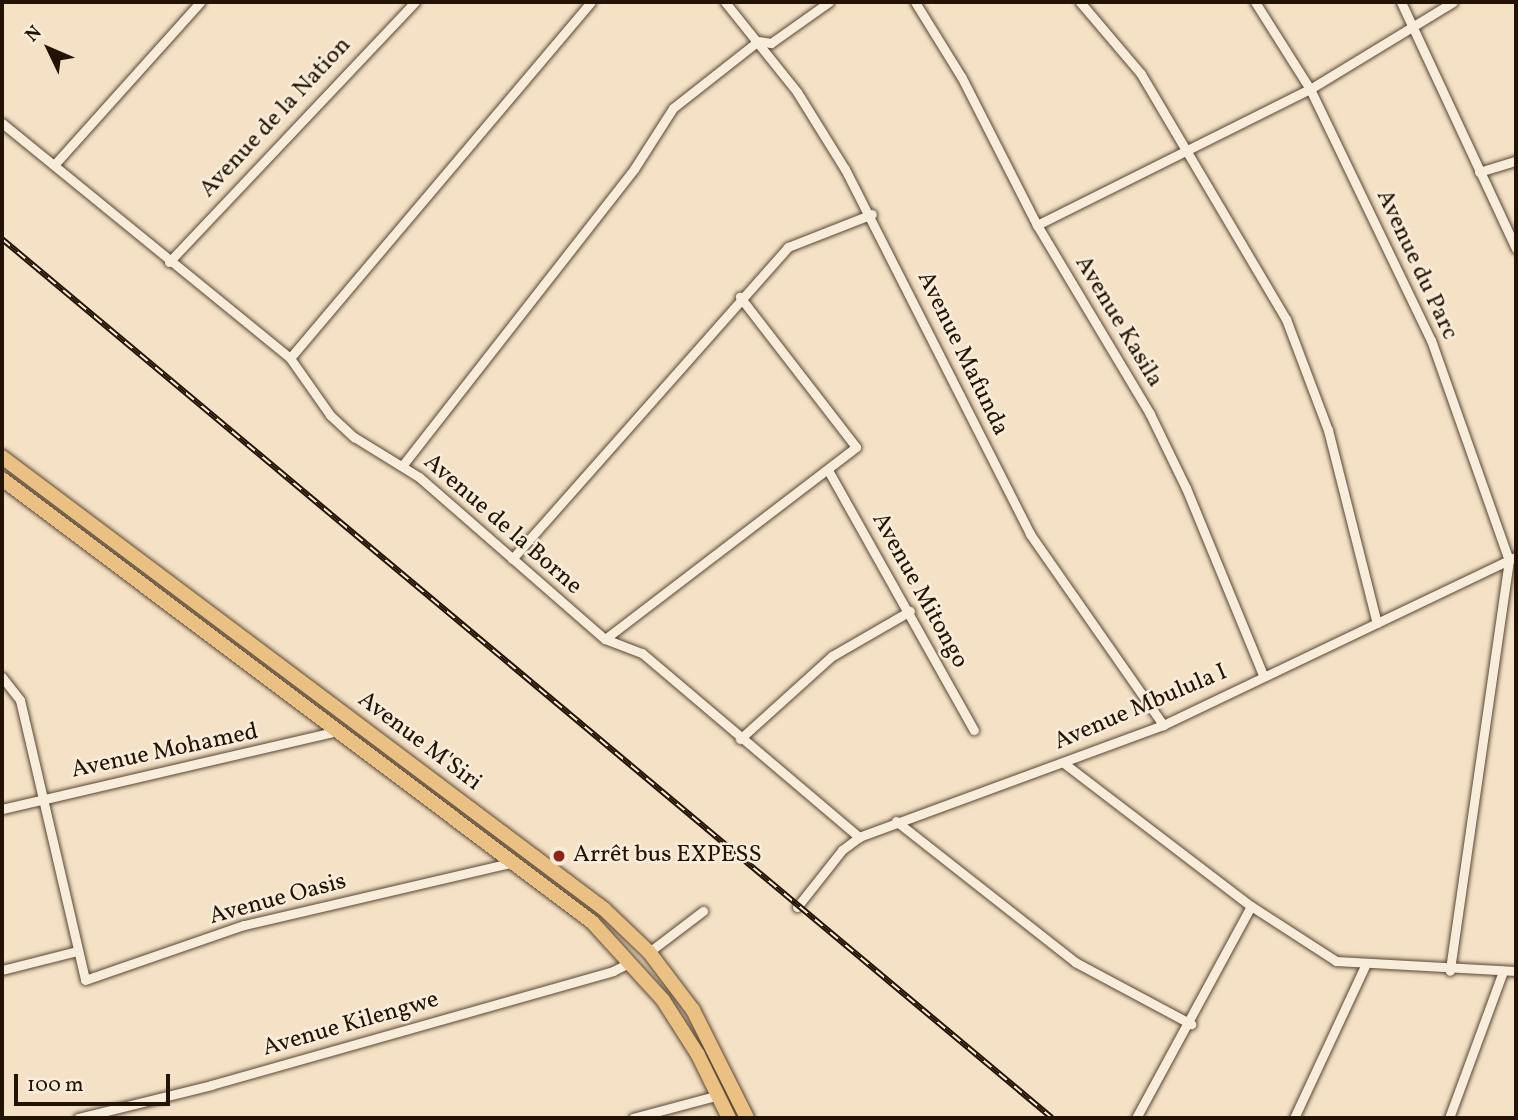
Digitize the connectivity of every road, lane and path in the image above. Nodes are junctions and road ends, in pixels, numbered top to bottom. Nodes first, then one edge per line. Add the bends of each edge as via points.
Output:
1 (200, 2) edge
2 (415, 2) edge
3 (591, 2) edge
4 (725, 2) edge
5 (829, 2) edge
6 (915, 2) edge
7 (1080, 2) edge
8 (1255, 2) edge
9 (1401, 2) edge
10 (1453, 2) edge
11 (1415, 27) junction
12 (758, 41) junction
13 (1310, 89) junction
14 (2, 123) edge
15 (1187, 149) junction
16 (1516, 161) edge
17 (54, 165) junction
18 (1479, 172) junction
19 (872, 214) junction
20 (1037, 225) junction
21 (1516, 249) edge
22 (169, 262) junction
23 (740, 297) junction
24 (290, 358) junction
25 (2, 457) edge
26 (402, 466) junction
27 (829, 472) junction
28 (2, 479) edge
29 (512, 559) junction
30 (1512, 559) edge
31 (910, 611) junction
32 (1377, 623) junction
33 (605, 639) junction
34 (1264, 675) junction
35 (2, 677) edge
36 (1163, 725) junction
37 (974, 730) dead end
38 (336, 731) junction
39 (740, 739) junction
40 (1065, 764) junction
41 (44, 798) junction
42 (2, 809) edge
43 (896, 821) junction
44 (859, 837) junction
45 (514, 862) junction
46 (570, 881) junction
47 (559, 896) junction
48 (797, 906) dead end
49 (1251, 906) junction
50 (703, 911) dead end
51 (77, 951) junction
52 (649, 952) junction
53 (632, 962) junction
54 (1365, 965) junction
55 (2, 970) edge
56 (1450, 971) junction
57 (1503, 971) junction
58 (1516, 971) edge
59 (1191, 1024) junction
60 (719, 1095) junction
61 (78, 1118) edge
62 (633, 1118) edge
63 (729, 1118) edge
64 (747, 1118) edge
65 (1136, 1118) edge
66 (1294, 1118) edge
67 (1450, 1118) edge

1 - 17 street
2 - 22 street, Avenue de la Nation
3 - 24 street
4 - 12 street, Avenue Mafunda
5 - 12 street via 771,43
6 - 20 street, Avenue Kasila via 962,78
7 - 15 street via 1117,41
8 - 13 street, Avenue du Parc
9 - 11 street
10 - 11 street
11 - 13 street
11 - 18 street
12 - 19 street, Avenue Mafunda via 797,92
12 - 26 street via 673,108 634,169
13 - 15 street
13 - 30 street, Avenue du Parc via 1431,340
14 - 17 street, Avenue de la Borne
15 - 20 street
15 - 32 street via 1286,319 1303,358 1328,430
16 - 18 street
17 - 22 street, Avenue de la Borne
18 - 21 street
19 - 23 street via 788,247
19 - 36 street, Avenue Mafunda via 1030,534
20 - 34 street, Avenue Kasila via 1150,414
22 - 24 street, Avenue de la Borne
23 - 27 street via 855,443 855,449
23 - 29 street
24 - 26 street, Avenue de la Borne via 342,427
25 - 46 highway, Avenue M'Siri
26 - 29 street, Avenue de la Borne
27 - 31 street, Avenue Mitongo
27 - 33 street
28 - 38 highway, Avenue M'Siri
29 - 33 street, Avenue de la Borne
30 - 32 street, Avenue Mbulula I
30 - 56 street
31 - 37 street, Avenue Mitongo
31 - 39 street via 832,656
32 - 34 street, Avenue Mbulula I
33 - 39 street, Avenue de la Borne via 642,653
34 - 36 street, Avenue Mbulula I
35 - 41 street, Avenue Oasis via 17,691
36 - 40 street, Avenue Mbulula I
38 - 41 street, Avenue Mohamed
38 - 45 highway, Avenue M'Siri
39 - 44 street, Avenue de la Borne
40 - 43 street, Avenue Mbulula I
40 - 49 street
41 - 42 street, Avenue Mohamed
41 - 51 street, Avenue Oasis
43 - 44 street, Avenue Mbulula I
43 - 59 street via 1075,962
44 - 48 street, Avenue Mbulula I via 842,850
45 - 47 highway, Avenue M'Siri
45 - 51 street, Avenue Oasis via 244,925 91,981 82,977
46 - 47 highway
46 - 52 highway, Avenue M'Siri
47 - 53 highway, Avenue M'Siri
49 - 54 street via 1329,958
49 - 59 street
50 - 52 street
51 - 55 street
52 - 64 highway, Avenue M'Siri via 707,1033
53 - 60 highway, Avenue M'Siri via 679,1023
53 - 61 street, Avenue Kilengwe via 399,1032
54 - 56 street
54 - 66 street
56 - 57 street
57 - 58 street
57 - 67 street
59 - 65 street
60 - 62 street
60 - 63 highway, Avenue M'Siri

